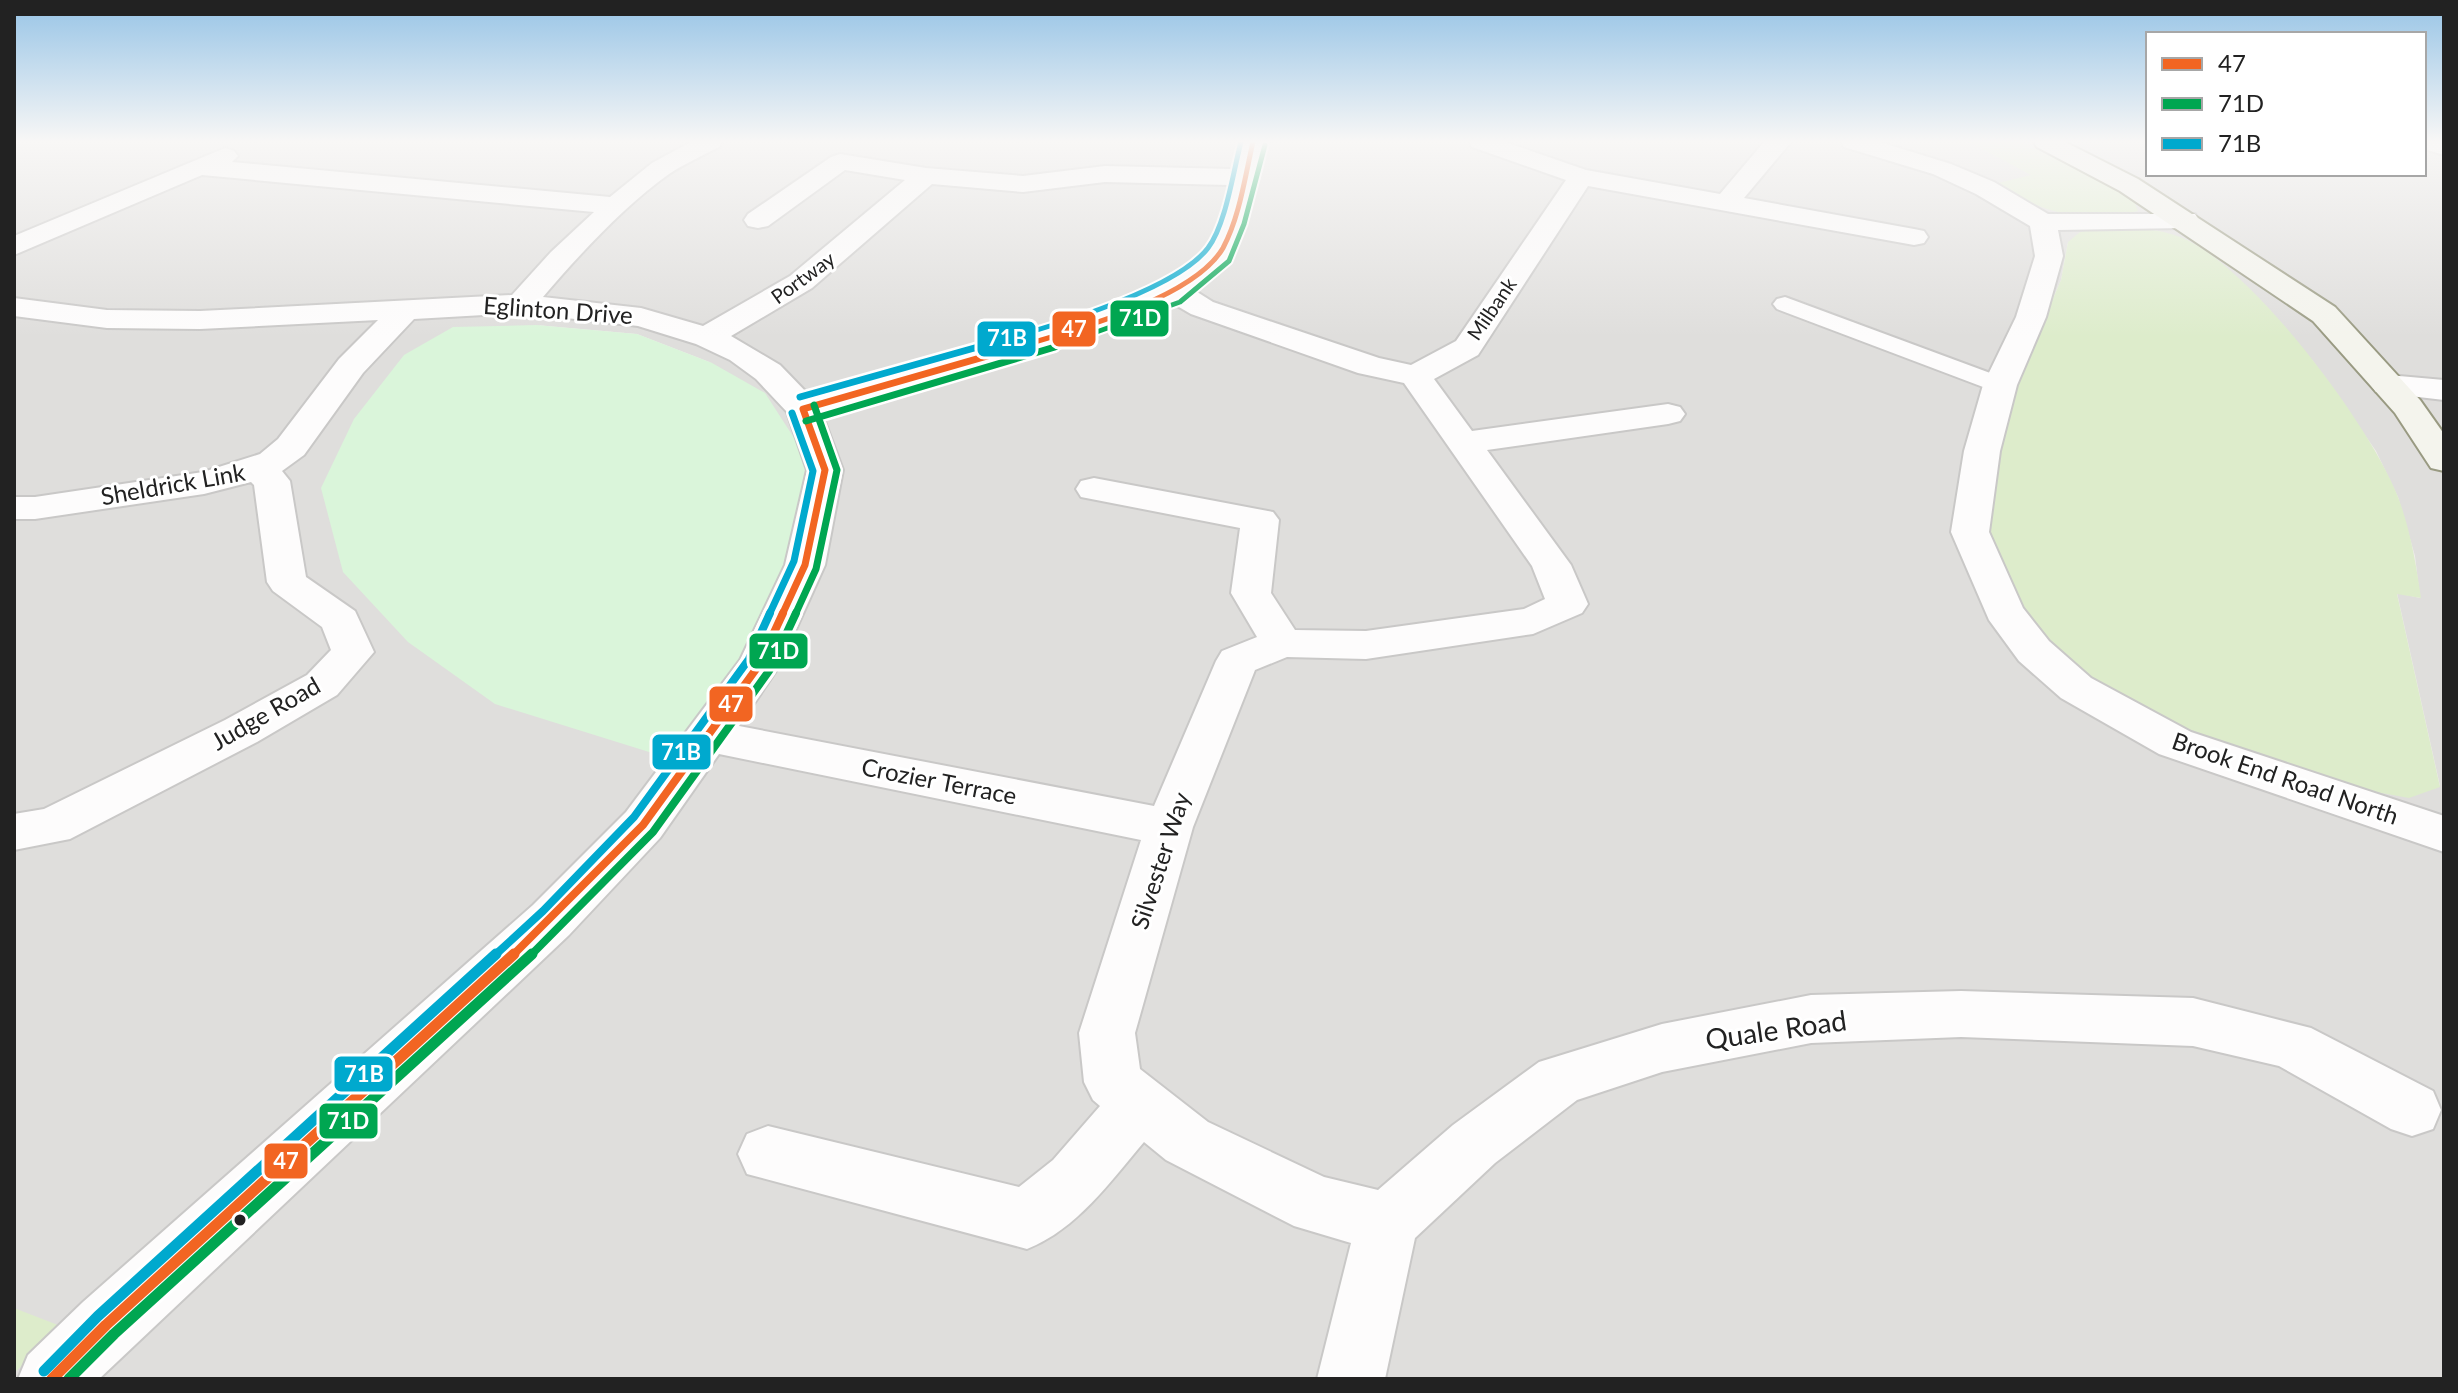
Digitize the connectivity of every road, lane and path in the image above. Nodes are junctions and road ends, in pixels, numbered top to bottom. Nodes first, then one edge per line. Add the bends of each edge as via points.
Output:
1 (105, 207) edge
2 (616, 207) edge
3 (776, 207) edge
4 (889, 207) edge
5 (1236, 207) edge
6 (1561, 207) edge
7 (1749, 207) edge
8 (2017, 207) edge
9 (2164, 207) edge
10 (758, 220) dead end
11 (2185, 220) junction
12 (2043, 222) junction
13 (1914, 237) dead end
14 (14, 246) edge
15 (1174, 291) junction
16 (521, 304) junction
17 (1785, 304) dead end
18 (14, 307) edge
19 (405, 310) junction
20 (707, 337) junction
21 (1415, 376) junction
22 (2000, 385) junction
23 (2388, 385) junction
24 (2444, 390) edge
25 (803, 409) junction
26 (1668, 414) dead end
27 (1463, 443) junction
28 (2444, 460) edge
29 (257, 469) junction
30 (1094, 489) dead end
31 (14, 508) edge
32 (1282, 643) junction
33 (709, 736) junction
34 (1169, 827) junction
35 (14, 832) edge
36 (2444, 834) edge
37 (1139, 1104) junction
38 (2412, 1110) dead end
39 (768, 1154) dead end
40 (1387, 1222) junction
41 (52, 1379) edge
42 (1351, 1379) edge

1 - 14 street
2 - 16 street
3 - 10 street
4 - 20 street, Portway via 801,282
5 - 15 street via 1218,255
6 - 21 street, Milbank via 1467,348
7 - 13 street
8 - 12 street
9 - 11 street
11 - 12 street
11 - 23 street via 2324,314
12 - 22 street, Brook End Road North via 2049,256 2031,317
15 - 21 street via 1202,308 1370,366
15 - 25 street via 998,354
16 - 19 street, Eglinton Drive
16 - 20 street, Eglinton Drive via 641,317
17 - 22 lane
18 - 19 street, Eglinton Drive via 107,319 200,320
19 - 29 street, Sheldrick Link via 351,366 291,447
20 - 25 street, Eglinton Drive via 768,372
21 - 27 street, Silvester Way
22 - 36 street, Brook End Road North via 1982,451 1970,532 2004,611 2034,651 2076,688 2175,743
23 - 24 street
23 - 28 street
25 - 33 street, Eglinton Drive via 825,470 805,565 759,665
26 - 27 street
27 - 32 street, Silvester Way via 1551,565 1568,604 1533,621 1366,645
29 - 31 street, Sheldrick Link via 204,483
29 - 35 street, Judge Road via 272,481 287,582 340,620 353,652 322,685 241,731 53,826
30 - 32 street via 1260,520 1251,593
32 - 34 street, Silvester Way via 1237,661
33 - 34 street, Crozier Terrace
33 - 41 street, Eglinton Drive via 643,825 551,920
34 - 37 street, Silvester Way via 1107,1033 1113,1082
37 - 39 street via 1074,1180 1027,1219
37 - 40 street, Silvester Way via 1187,1141 1316,1205
38 - 40 street, Quale Road via 2291,1045 2193,1022 1961,1014 1811,1019 1662,1048 1559,1080 1474,1144
40 - 42 street

